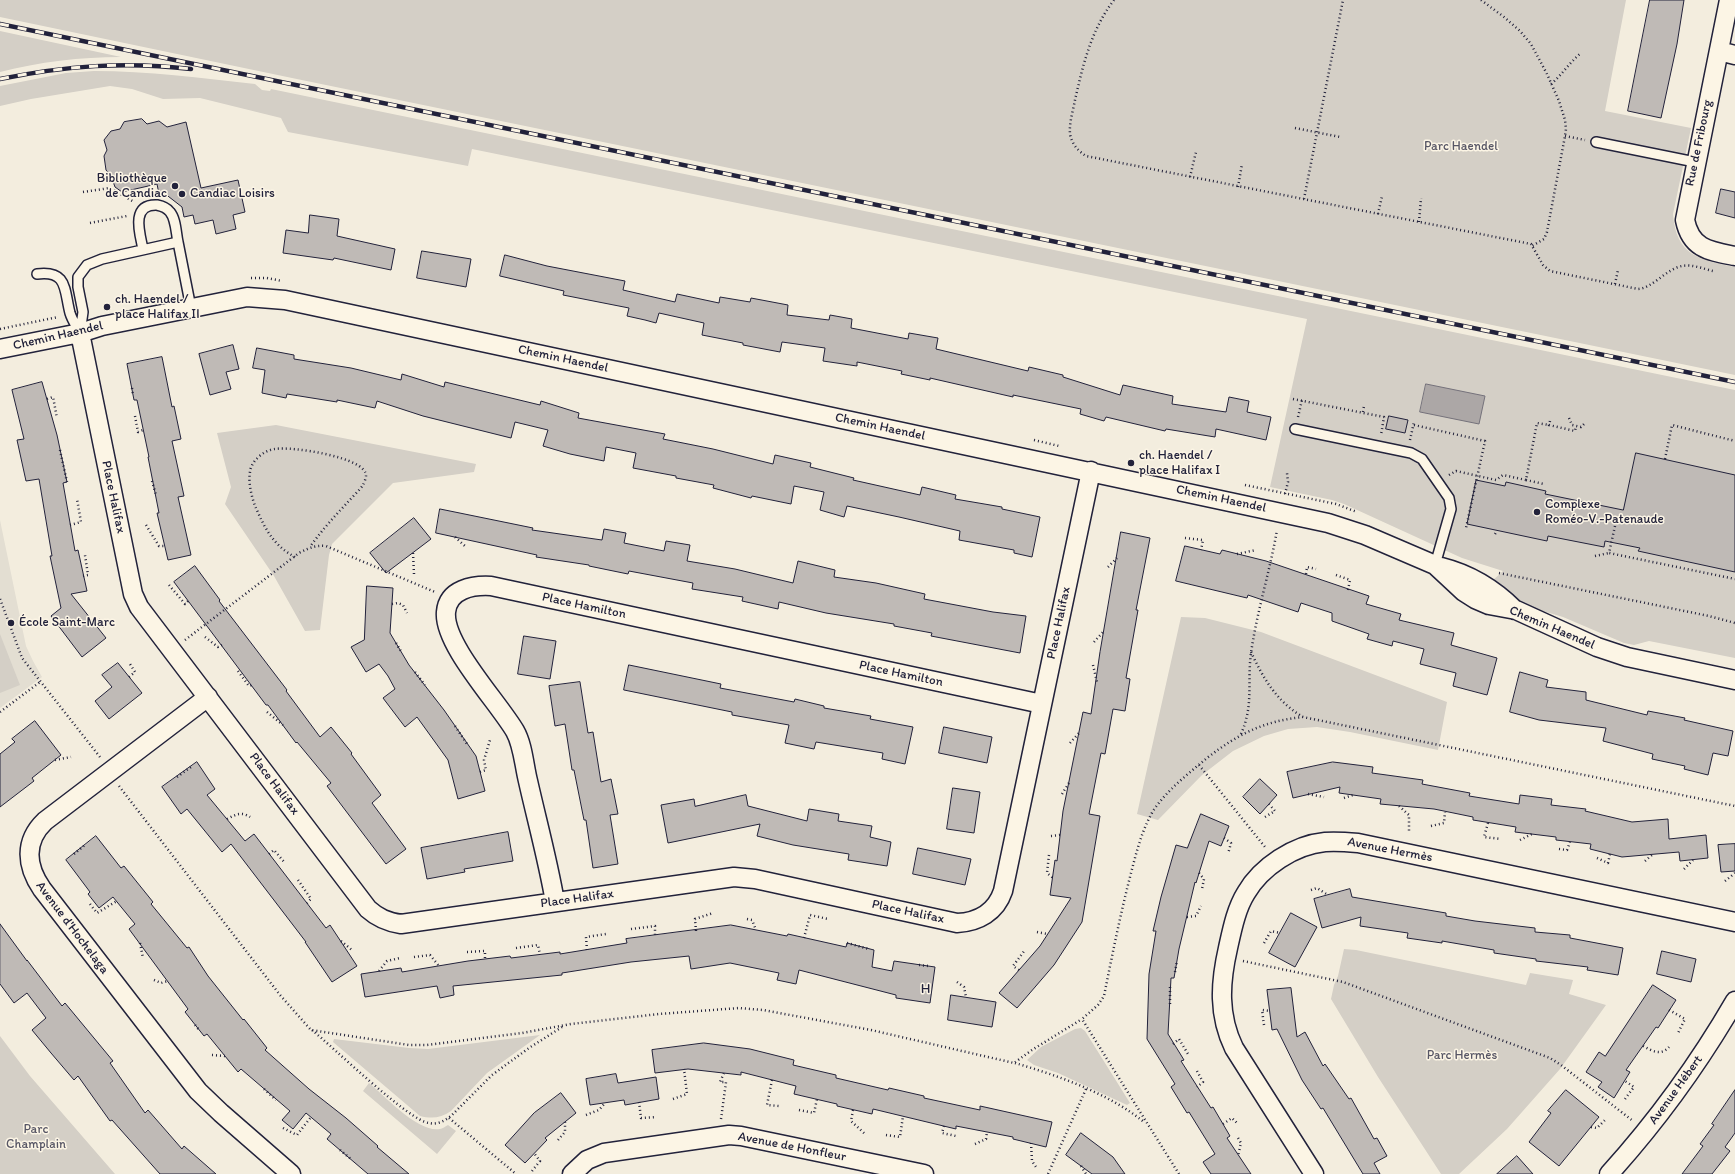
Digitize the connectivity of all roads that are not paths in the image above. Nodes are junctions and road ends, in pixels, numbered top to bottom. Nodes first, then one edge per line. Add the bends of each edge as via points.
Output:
1 (1729, 0) edge
2 (1727, 53) edge
3 (1596, 142) dead end
4 (1695, 162) junction
5 (178, 242) junction
6 (143, 249) junction
7 (1735, 256) edge
8 (37, 274) dead end
9 (191, 308) junction
10 (80, 333) junction
11 (0, 349) edge
12 (1295, 429) dead end
13 (1091, 472) junction
14 (1435, 565) junction
15 (1735, 680) edge
16 (208, 697) junction
17 (1042, 704) junction
18 (555, 902) junction
19 (1735, 922) edge
20 (1735, 1001) edge
21 (291, 1174) edge
22 (572, 1174) edge
23 (924, 1174) edge
24 (1314, 1174) edge
25 (1609, 1174) edge

1 - 2 street, Rue de Fribourg
2 - 4 street, Rue de Fribourg
3 - 4 lane
4 - 7 street, Rue de Fribourg via 1686,211 1686,228 1702,248
5 - 6 lane
5 - 6 lane via 171,212 164,206 154,205 144,209 138,219
5 - 9 lane
6 - 10 lane via 87,265 78,277 83,312
8 - 10 lane via 50,273 61,280 71,315
9 - 10 street, Chemin Haendel
9 - 13 street, Chemin Haendel via 247,297 285,300
10 - 11 street, Chemin Haendel
10 - 16 street, Place Halifax via 136,601
12 - 14 lane via 1418,456 1422,459 1449,498 1451,510
13 - 14 street, Chemin Haendel via 1328,523 1372,538
13 - 17 street, Place Halifax
14 - 15 street, Chemin Haendel via 1474,599 1489,605 1516,610 1597,647 1628,657
16 - 18 street, Place Halifax via 368,909 379,918 400,924
16 - 21 street, Avenue d'Hochelaga via 45,821 31,842 30,863 35,879 42,889 195,1088
17 - 18 street, Place Halifax via 1003,891 994,908 984,916 957,923 742,877
17 - 18 street, Place Hamilton via 491,586 464,589 448,604 448,630 456,647 517,736
19 - 24 street, Avenue Hermès via 1358,843 1324,842 1307,846 1283,857 1260,875 1239,907 1223,971 1222,1011 1226,1030 1234,1048
20 - 25 street, Avenue Hébert via 1678,1089
22 - 23 street, Avenue de Honfleur via 586,1160 604,1153 718,1136 740,1136

